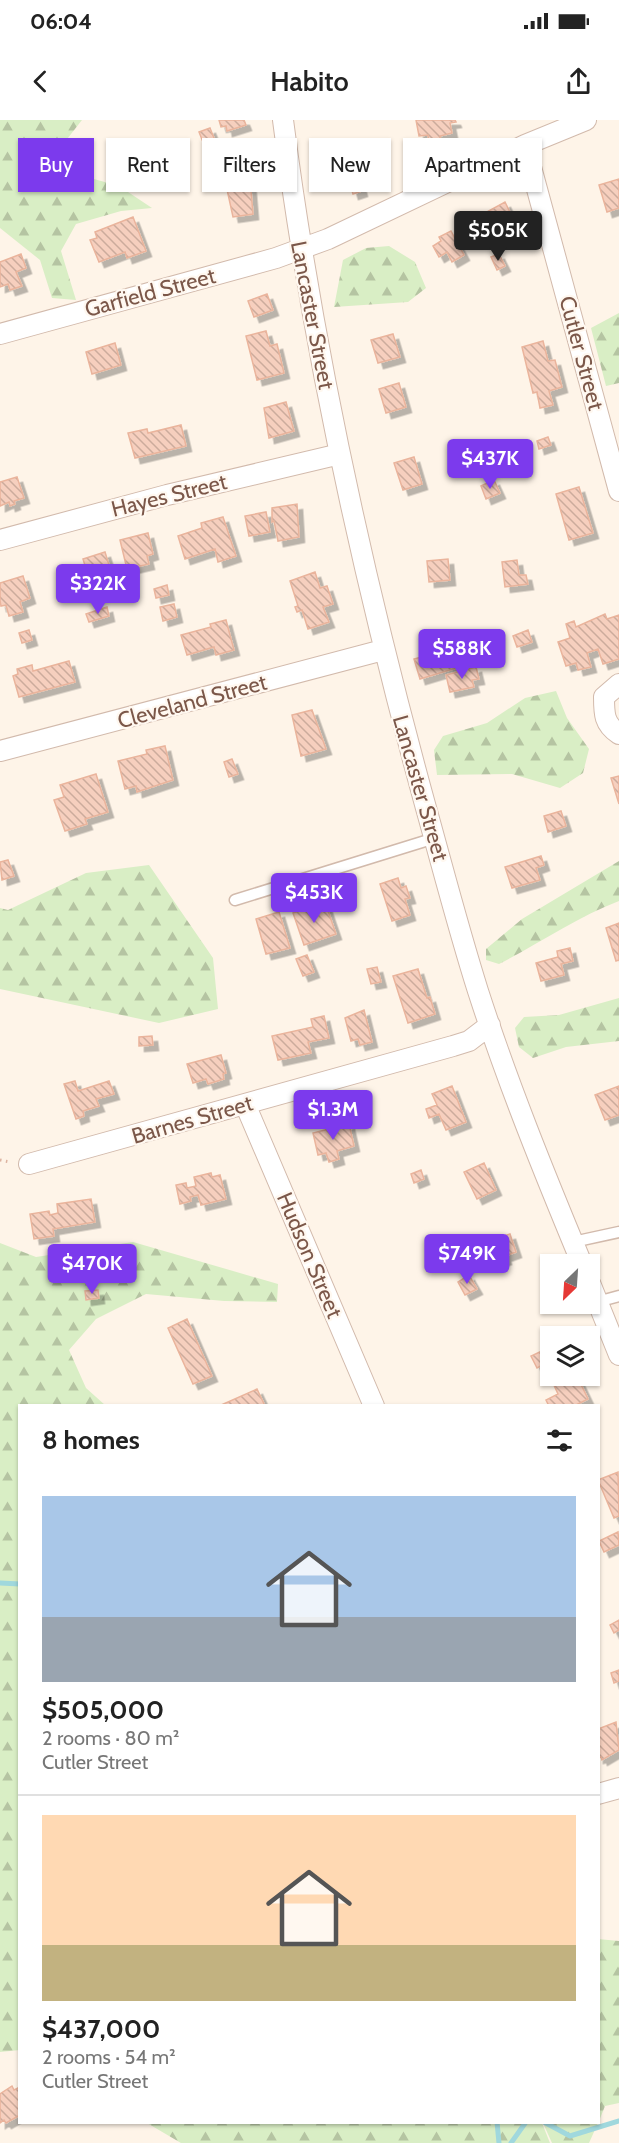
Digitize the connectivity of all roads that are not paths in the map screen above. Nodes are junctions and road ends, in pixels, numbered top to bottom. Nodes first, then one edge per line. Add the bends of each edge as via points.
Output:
1 (283, 120) edge
2 (586, 120) edge
3 (542, 138) edge
4 (426, 192) edge
5 (538, 192) edge
6 (300, 249) junction
7 (0, 334) edge
8 (340, 454) junction
9 (619, 491) edge
10 (0, 540) edge
11 (383, 650) junction
12 (619, 684) edge
13 (619, 734) edge
14 (0, 751) edge
15 (435, 838) junction
16 (236, 900) dead end
17 (490, 1025) junction
18 (245, 1104) junction
19 (29, 1164) dead end
20 (619, 1232) edge
21 (573, 1242) junction
22 (578, 1254) edge
23 (619, 1296) edge
24 (600, 1301) edge
25 (600, 1306) edge
26 (614, 1326) edge
27 (619, 1354) edge
28 (373, 1404) edge
29 (619, 1788) edge
30 (600, 1793) edge

1 - 6 street, Lancaster Street
2 - 3 street, Garfield Street
4 - 6 street, Garfield Street
5 - 9 street, Cutler Street
6 - 7 street, Garfield Street
6 - 8 street, Lancaster Street
8 - 10 street, Hayes Street
8 - 11 street, Lancaster Street
11 - 14 street, Cleveland Street
11 - 15 street, Lancaster Street
12 - 13 street via 604,697 604,715 609,727
15 - 16 lane
15 - 17 street, Lancaster Street
17 - 18 street, Barnes Street via 469,1041
17 - 21 street, Lancaster Street
18 - 19 street, Barnes Street
18 - 28 street, Hudson Street
20 - 21 lane
21 - 22 street, Lancaster Street
23 - 24 lane
25 - 26 street
26 - 27 street
29 - 30 street

